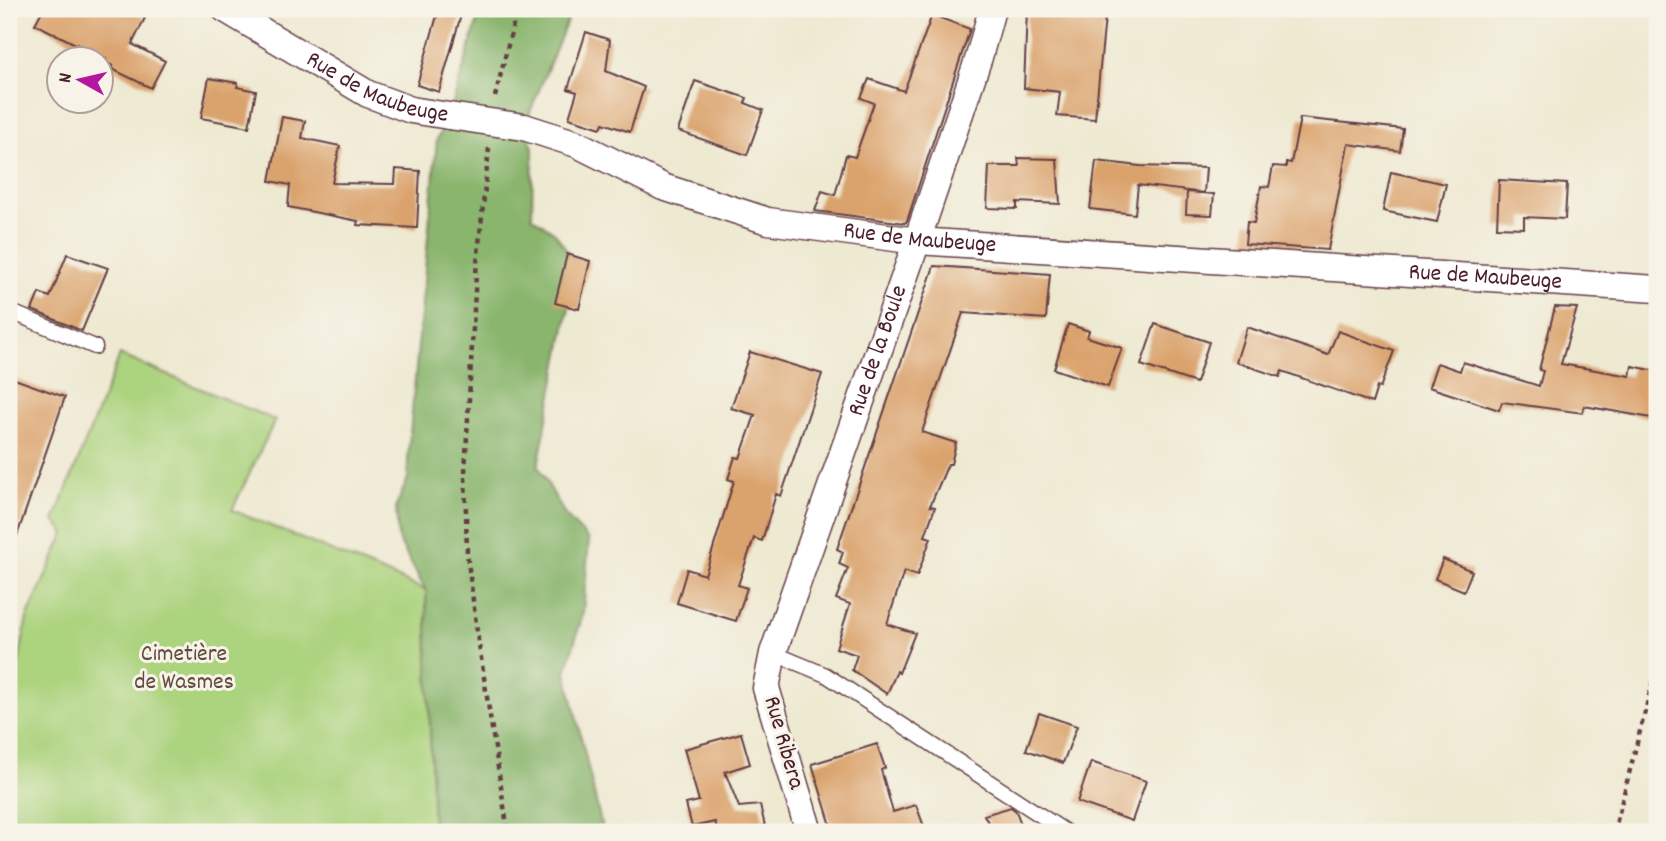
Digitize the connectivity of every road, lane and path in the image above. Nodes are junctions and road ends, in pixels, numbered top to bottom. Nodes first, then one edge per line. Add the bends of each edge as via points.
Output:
1 (225, 9) edge
2 (517, 9) edge
3 (992, 9) edge
4 (494, 110) dead end
5 (491, 136) dead end
6 (916, 241) junction
7 (1657, 289) edge
8 (9, 311) edge
9 (95, 348) dead end
10 (773, 653) junction
11 (1657, 665) edge
12 (508, 832) edge
13 (809, 832) edge
14 (1066, 832) edge
15 (1614, 832) edge

1 - 6 street, Rue de Maubeuge, bridge via 368,94 411,110 524,127 577,144 663,187 768,220
2 - 4 path
3 - 6 street, Rue de la Boule
5 - 12 path via 476,273 465,472 469,566
6 - 7 street, Rue de Maubeuge
6 - 10 street, Rue de la Boule
8 - 9 lane
10 - 13 street, Rue Ribera via 766,688
10 - 14 lane via 826,675
11 - 15 path

